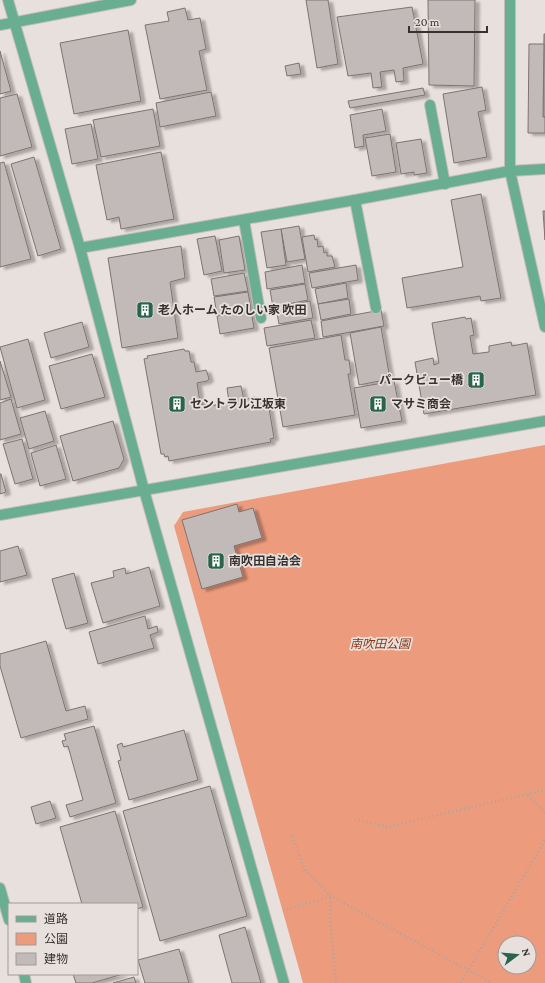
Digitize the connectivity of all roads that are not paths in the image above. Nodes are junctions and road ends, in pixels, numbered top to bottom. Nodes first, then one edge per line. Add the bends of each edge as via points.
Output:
1 (8, 0) edge
2 (131, 0) edge
3 (510, 0) edge
4 (14, 23) junction
5 (0, 25) edge
6 (430, 105) dead end
7 (545, 169) edge
8 (510, 171) junction
9 (445, 184) junction
10 (355, 200) junction
11 (244, 220) junction
12 (80, 248) junction
13 (376, 308) dead end
14 (261, 318) dead end
15 (545, 327) edge
16 (545, 422) edge
17 (144, 490) junction
18 (0, 515) edge
19 (0, 888) edge
20 (8, 916) edge
21 (284, 983) edge

1 - 4 street
2 - 4 street
3 - 8 street
4 - 5 street
4 - 12 street
6 - 9 street
7 - 8 street
8 - 9 street
8 - 15 street
9 - 10 street
10 - 11 street
10 - 13 street
11 - 12 street
11 - 14 street
12 - 17 street
16 - 17 street
17 - 18 street
17 - 21 street
19 - 20 street

